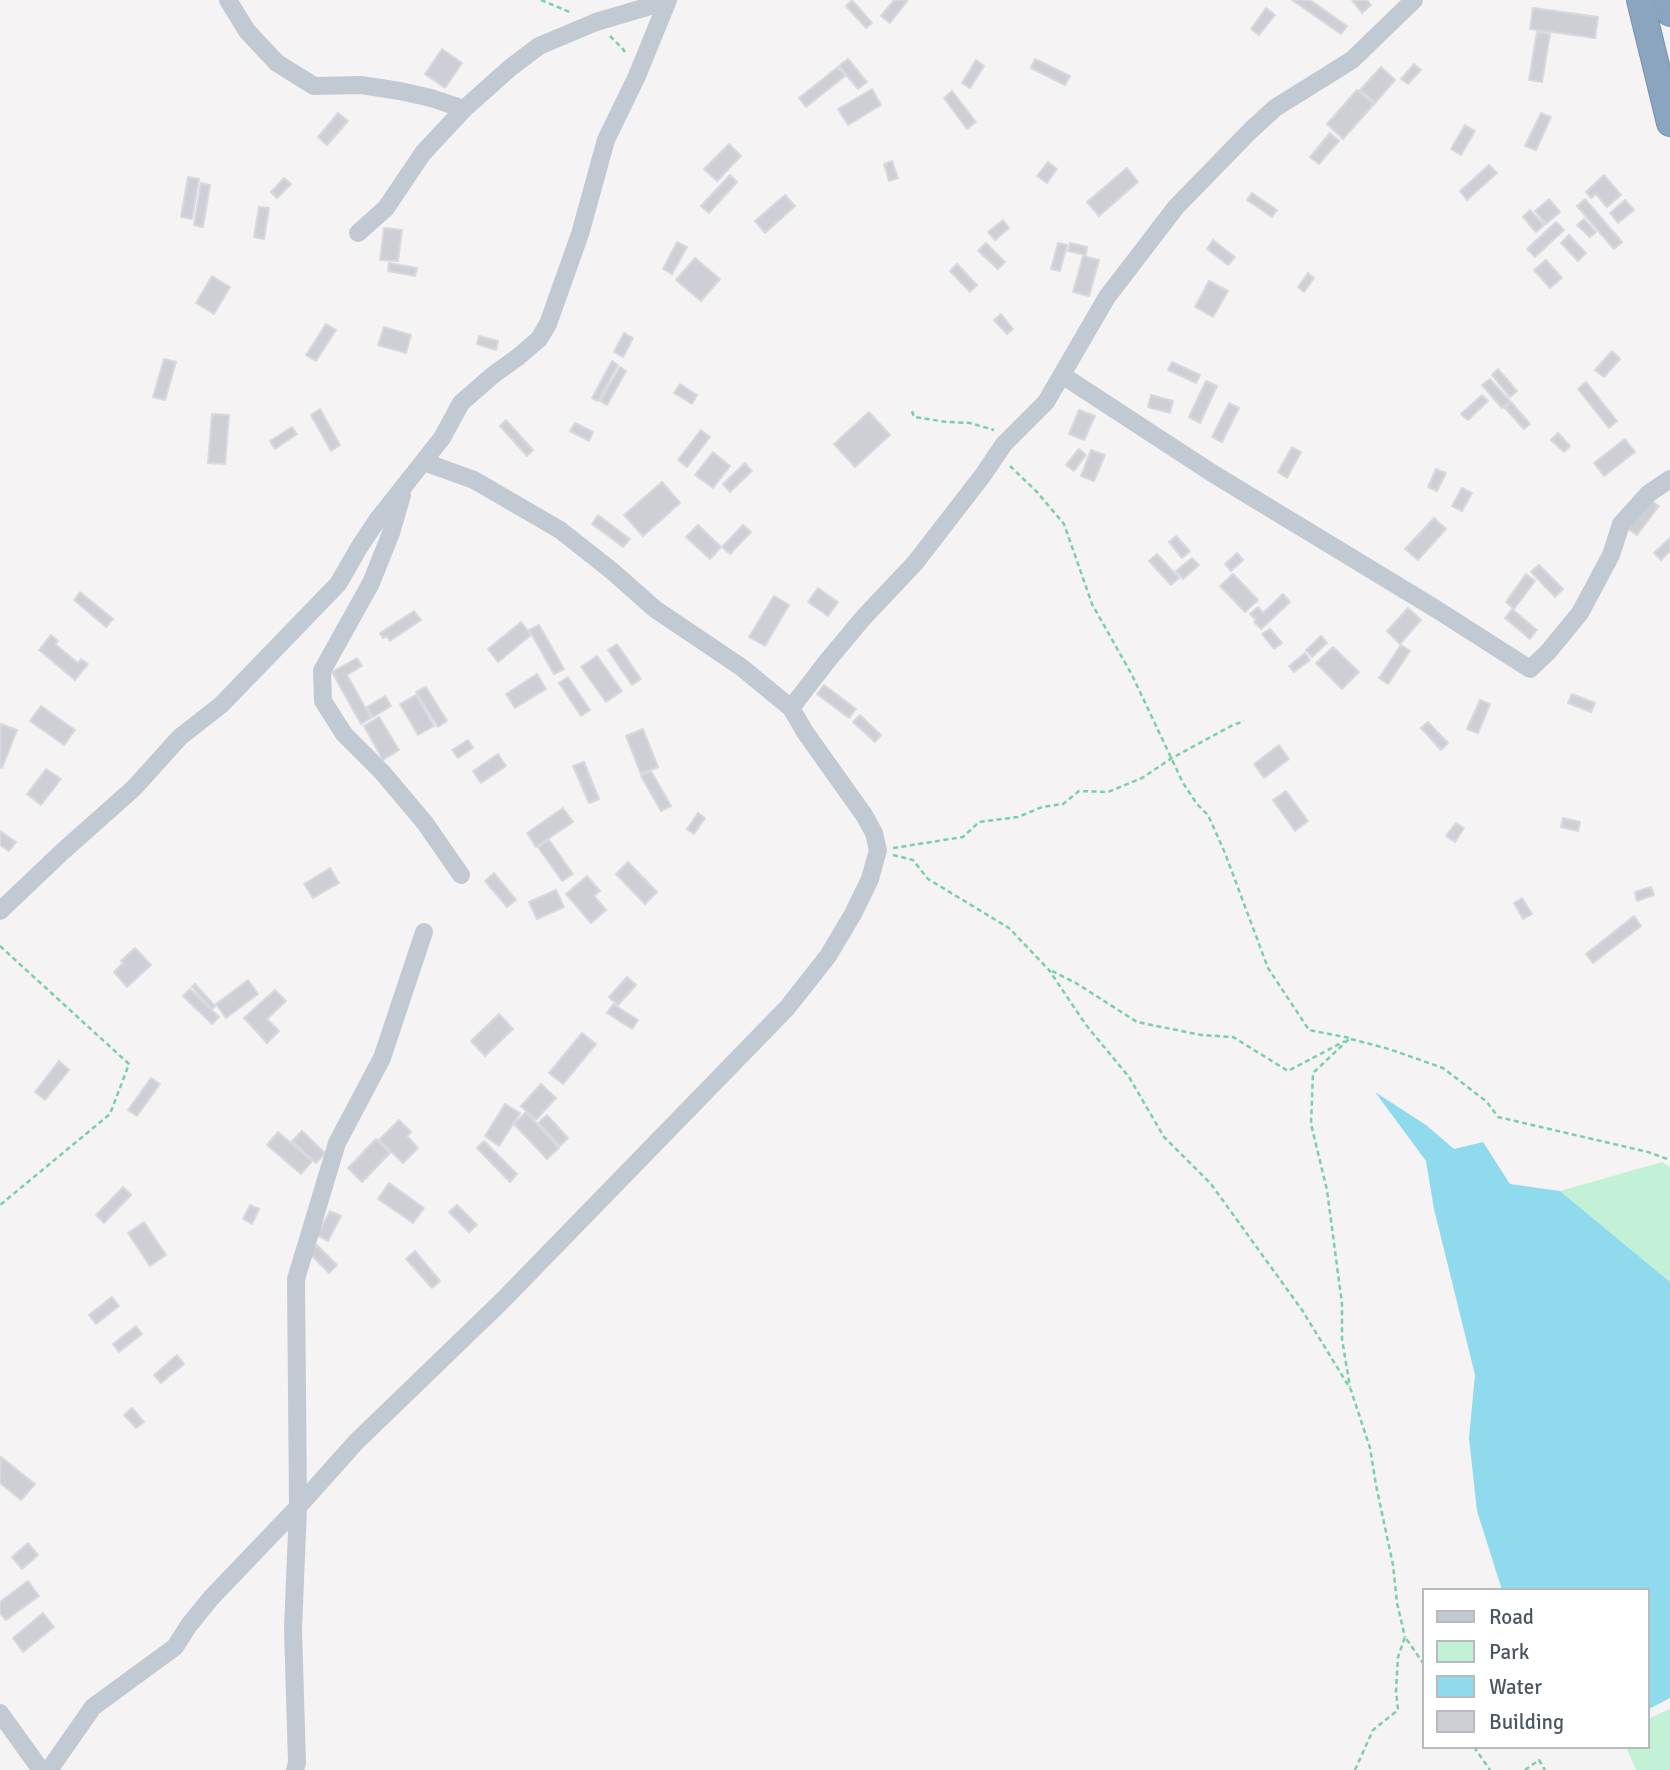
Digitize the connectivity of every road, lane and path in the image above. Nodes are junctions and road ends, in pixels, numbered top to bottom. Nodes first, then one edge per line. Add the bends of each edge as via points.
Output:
1 (228, 0) edge
2 (1414, 0) edge
3 (1640, 0) edge
4 (1667, 0) edge
5 (668, 1) edge
6 (1670, 13) edge
7 (464, 109) junction
8 (1670, 123) edge
9 (358, 233) dead end
10 (1062, 375) junction
11 (912, 411) dead end
12 (1004, 444) junction
13 (424, 462) junction
14 (1670, 479) edge
15 (404, 488) junction
16 (791, 708) junction
17 (1244, 722) dead end
18 (1172, 758) junction
19 (878, 850) junction
20 (461, 875) dead end
21 (0, 911) edge
22 (424, 932) dead end
23 (0, 946) edge
24 (1049, 970) junction
25 (1350, 1038) junction
26 (1670, 1160) edge
27 (0, 1205) edge
28 (1351, 1390) junction
29 (298, 1507) junction
30 (1405, 1637) junction
31 (1422, 1662) edge
32 (0, 1713) edge
33 (1475, 1749) edge
34 (41, 1770) edge
35 (49, 1770) edge
36 (295, 1770) edge
37 (1354, 1770) edge
38 (1490, 1770) edge
39 (1525, 1770) edge
40 (1545, 1770) edge

1 - 7 street via 247,31 278,63 314,86 374,86
2 - 10 street via 1353,60 1275,108 1177,206 1107,297
3 - 8 highway
4 - 6 highway
5 - 7 street via 596,22 539,46
5 - 13 street via 606,141 548,324 539,339 461,403
7 - 9 street via 423,153 386,208
10 - 12 street via 1046,402
10 - 14 street via 1530,669 1580,613 1611,555 1621,524 1648,494
11 - 12 path via 914,417 970,423 1005,433
12 - 16 street via 915,563 864,617
12 - 18 path via 1010,466 1064,524 1092,604
13 - 15 street
13 - 16 street via 474,480 560,530 655,609 741,667
15 - 20 street via 371,583 322,671 323,701 344,734 425,823
15 - 21 street via 378,519 338,584 221,705 180,737 134,788
16 - 19 street via 864,815
17 - 18 path
18 - 19 path via 1142,778 1108,792 1079,791 1063,804 979,822 963,837
18 - 25 path via 1214,828 1268,968 1309,1030
19 - 24 path via 913,860 928,879 1009,928
19 - 29 street via 853,914 828,956 787,1008 501,1302 356,1442
22 - 29 street via 382,1058 337,1143 296,1279
23 - 27 path via 129,1064 110,1114
24 - 25 path via 1137,1022 1233,1037 1288,1071
24 - 28 path via 1129,1077 1164,1137 1210,1184 1302,1310
25 - 26 path via 1443,1068 1487,1102 1498,1117
25 - 28 path via 1314,1073 1311,1124 1327,1190
28 - 30 path via 1370,1448
29 - 35 street via 211,1598 175,1647 93,1707
29 - 36 street via 293,1629
30 - 31 path
30 - 37 path via 1398,1657 1398,1710 1374,1730
32 - 34 street
33 - 38 path
39 - 40 path via 1539,1760

